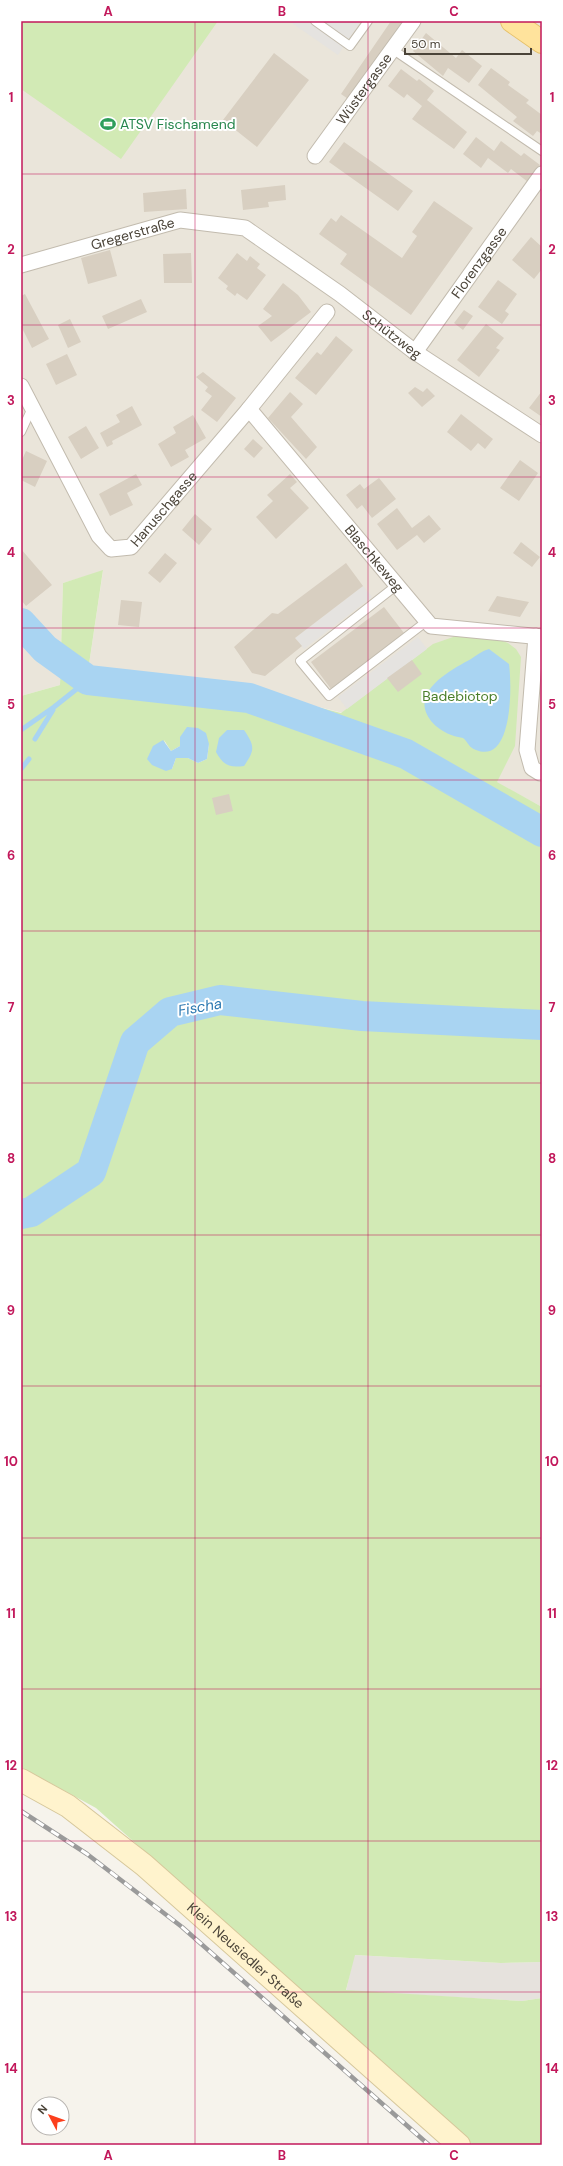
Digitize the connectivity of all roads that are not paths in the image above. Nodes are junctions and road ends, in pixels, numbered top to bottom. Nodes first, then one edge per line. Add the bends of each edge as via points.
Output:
1 (315, 21) edge
2 (368, 21) edge
3 (413, 21) edge
4 (512, 21) edge
5 (542, 42) edge
6 (392, 49) junction
7 (542, 151) edge
8 (315, 156) dead end
9 (542, 174) edge
10 (245, 228) joint
11 (21, 265) edge
12 (327, 312) dead end
13 (415, 352) junction
14 (21, 386) edge
15 (32, 408) junction
16 (249, 409) junction
17 (21, 432) edge
18 (542, 436) edge
19 (397, 585) junction
20 (427, 621) junction
21 (539, 637) edge
22 (541, 773) edge
23 (21, 1780) edge
24 (459, 2145) edge

1 - 2 lane via 350,46
3 - 6 street, Wüstergasse
4 - 5 main road
6 - 7 lane
6 - 8 street, Wüstergasse
9 - 13 street, Florenzgasse
10 - 11 street, Gregerstraße via 180,220
10 - 13 street, Schützweg via 340,294
12 - 16 street, Hanuschgasse
13 - 18 street, Schützweg
14 - 15 street, Hanuschgasse
15 - 16 street, Hanuschgasse via 99,536 111,549 131,547
15 - 17 lane
16 - 19 street, Blaschkeweg
19 - 20 street, Blaschkeweg
19 - 20 lane via 300,661 329,696
20 - 21 street via 431,626
21 - 22 street via 526,750 532,768
23 - 24 main road, Klein Neusiedler Straße via 68,1806 144,1865

